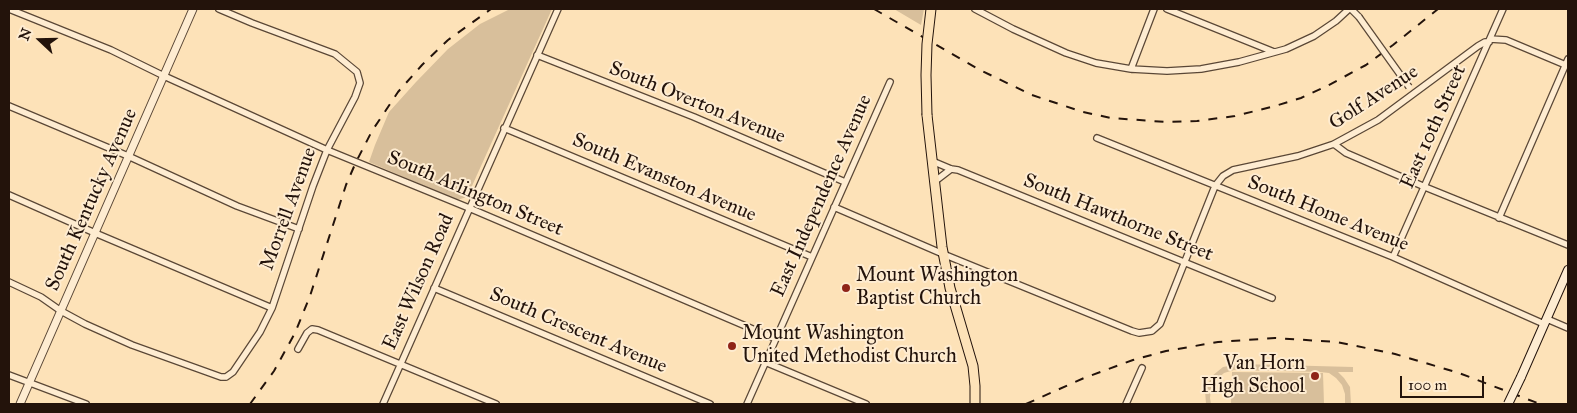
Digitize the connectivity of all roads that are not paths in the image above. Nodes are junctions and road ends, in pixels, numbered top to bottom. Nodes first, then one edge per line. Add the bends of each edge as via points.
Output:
1 (193, 9) edge
2 (219, 9) edge
3 (558, 9) edge
4 (931, 9) edge
5 (975, 9) edge
6 (1154, 9) edge
7 (1167, 9) edge
8 (1350, 9) edge
9 (1503, 9) edge
10 (10, 10) edge
11 (1490, 41) junction
12 (1274, 52) junction
13 (537, 55) junction
14 (1568, 59) edge
15 (1567, 66) edge
16 (1130, 69) junction
17 (164, 76) junction
18 (890, 82) dead end
19 (1414, 93) junction
20 (9, 106) edge
21 (504, 128) junction
22 (1097, 138) dead end
23 (1334, 144) junction
24 (327, 150) junction
25 (128, 156) junction
26 (932, 161) junction
27 (950, 169) junction
28 (845, 182) junction
29 (934, 182) junction
30 (1215, 186) junction
31 (1425, 187) junction
32 (9, 195) edge
33 (834, 207) junction
34 (469, 208) junction
35 (1499, 218) junction
36 (299, 229) junction
37 (95, 233) junction
38 (1568, 244) edge
39 (943, 254) junction
40 (812, 257) junction
41 (1393, 258) junction
42 (1184, 263) junction
43 (1568, 270) edge
44 (9, 282) edge
45 (434, 288) junction
46 (1272, 298) dead end
47 (272, 308) junction
48 (60, 311) junction
49 (1545, 321) junction
50 (1568, 328) edge
51 (776, 339) junction
52 (298, 348) dead end
53 (765, 362) junction
54 (400, 364) junction
55 (1142, 368) dead end
56 (9, 375) edge
57 (28, 382) junction
58 (20, 404) edge
59 (86, 404) edge
60 (382, 404) edge
61 (496, 404) edge
62 (710, 404) edge
63 (747, 404) edge
64 (866, 404) edge
65 (975, 404) edge
66 (1126, 404) edge
67 (1508, 404) edge

1 - 17 street, South Kentucky Avenue
2 - 24 street, Morrell Avenue via 335,54 356,72 360,86
3 - 13 street, East Wilson Road
4 - 26 main road, bridge via 926,75
5 - 16 street via 1066,53
6 - 16 street
7 - 12 street
8 - 12 street via 1314,36
8 - 19 street, bridge
9 - 11 street, East 10th Street
10 - 17 street, South Arlington Street via 111,50
11 - 15 street via 1506,40
11 - 19 street, Golf Avenue via 1478,46
11 - 31 street, East 10th Street
12 - 16 street via 1201,69
13 - 21 street, East Wilson Road
13 - 28 street, South Overton Avenue
14 - 15 street
15 - 35 street
17 - 24 street, South Arlington Street
17 - 25 street, South Kentucky Avenue
18 - 28 street, East Independence Avenue
19 - 23 street, Golf Avenue via 1378,120
20 - 25 street
21 - 34 street, East Wilson Road
21 - 40 street, South Evanston Avenue
22 - 30 street, South Home Avenue
23 - 30 street, Golf Avenue via 1298,156 1233,170
23 - 31 street
24 - 34 street, South Arlington Street
24 - 36 street, Morrell Avenue
25 - 36 street via 237,206
25 - 37 street, South Kentucky Avenue
26 - 27 street, South Hawthorne Street
26 - 29 main road
27 - 29 street
27 - 42 street, South Hawthorne Street
28 - 33 street, East Independence Avenue
29 - 39 main road
30 - 41 street, South Home Avenue
30 - 42 street
31 - 35 street
31 - 41 street, East 10th Street
32 - 37 street
33 - 39 street
33 - 40 street, East Independence Avenue
34 - 45 street, East Wilson Road
34 - 51 street, South Arlington Street
35 - 38 street
36 - 47 street, Morrell Avenue
37 - 47 street
37 - 48 street, South Kentucky Avenue
39 - 42 street via 1139,333 1160,324
39 - 65 main road via 973,366
40 - 51 street, East Independence Avenue
41 - 49 street, South Home Avenue
42 - 46 street, South Hawthorne Street
43 - 49 main road
44 - 48 street via 41,297
45 - 54 street, East Wilson Road
45 - 62 street, South Crescent Avenue
47 - 48 street, Morrell Avenue via 242,360 226,377 132,345
48 - 57 street, South Kentucky Avenue
49 - 50 street, South Home Avenue
49 - 67 main road, bridge
51 - 53 street, East Independence Avenue
52 - 54 street via 312,329
53 - 63 street, East Independence Avenue
53 - 64 street
54 - 60 street, East Wilson Road
54 - 61 street
55 - 66 street
56 - 57 street
57 - 58 street, South Kentucky Avenue
57 - 59 street

